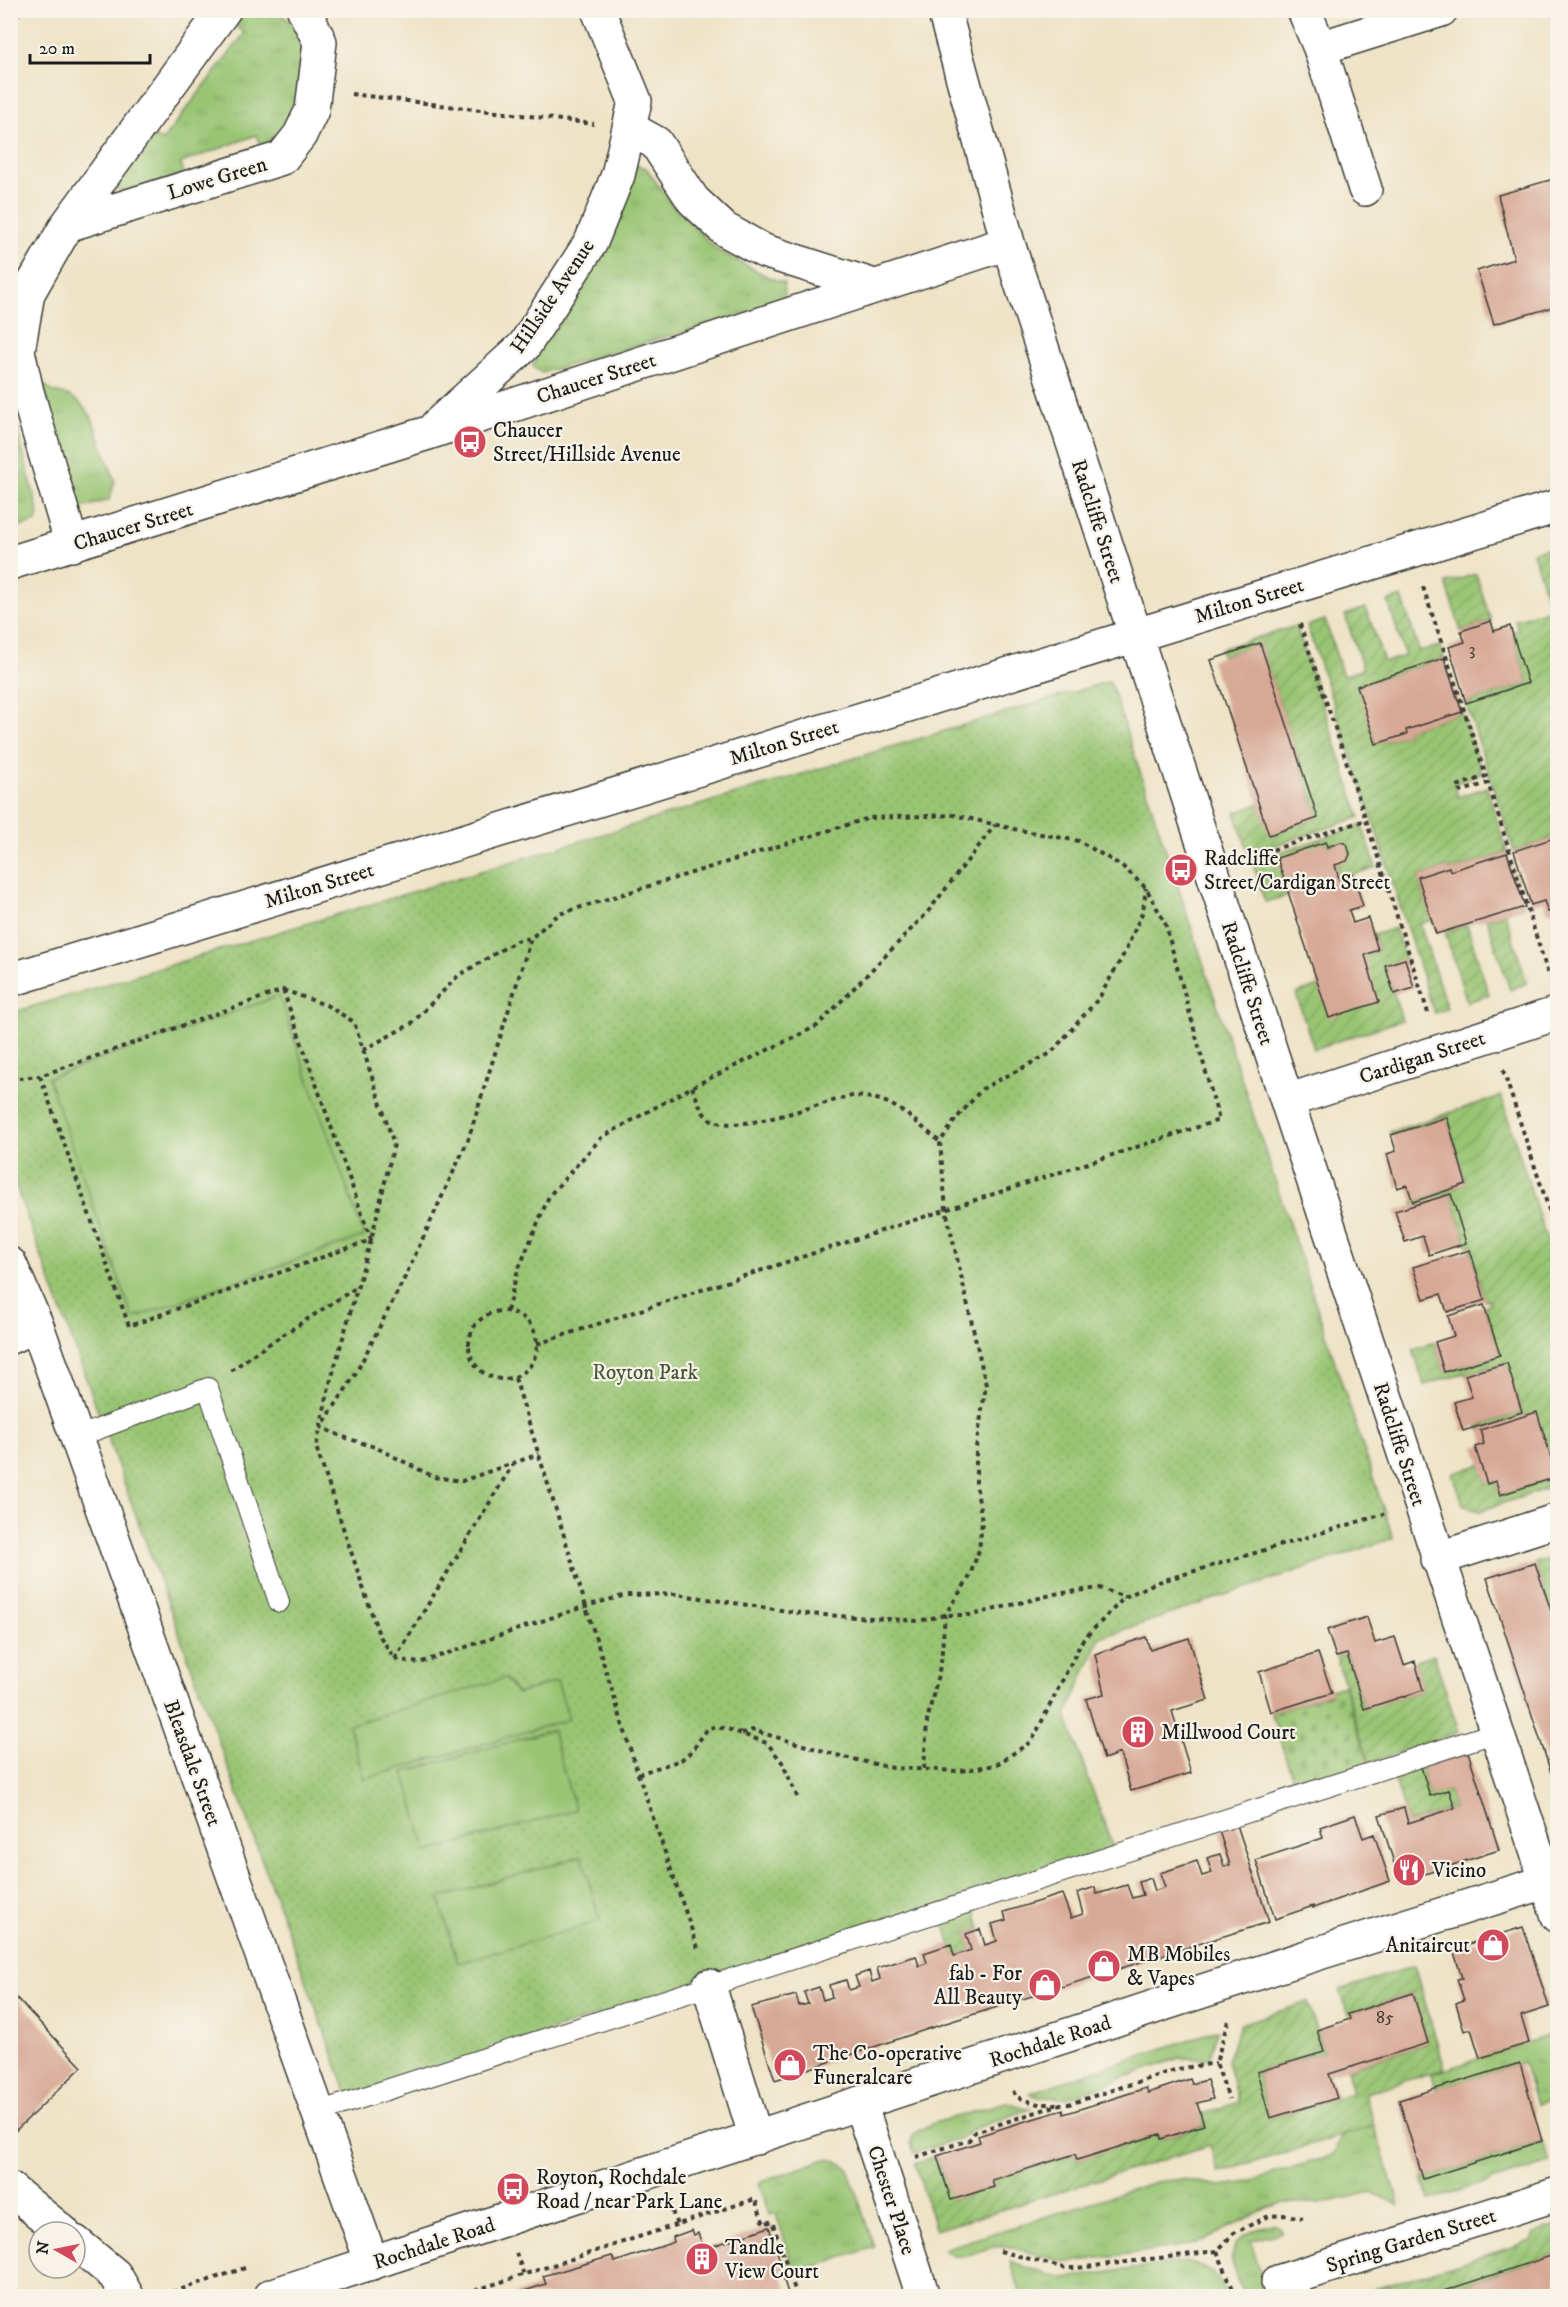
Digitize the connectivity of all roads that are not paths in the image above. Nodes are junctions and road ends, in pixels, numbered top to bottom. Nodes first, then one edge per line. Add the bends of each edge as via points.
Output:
1 (224, 10) edge
2 (304, 10) edge
3 (598, 10) edge
4 (944, 10) edge
5 (1304, 10) edge
6 (1441, 10) edge
7 (1320, 48) junction
8 (629, 128) junction
9 (1365, 189) dead end
10 (67, 225) junction
11 (1008, 243) junction
12 (874, 286) junction
13 (428, 434) junction
14 (1557, 506) edge
15 (72, 545) junction
16 (10, 563) edge
17 (1135, 635) junction
18 (10, 980) edge
19 (1554, 998) edge
20 (1287, 1101) junction
21 (10, 1264) edge
22 (24, 1331) edge
23 (77, 1437) junction
24 (1557, 1520) edge
25 (1437, 1559) junction
26 (279, 1602) dead end
27 (1497, 1732) junction
28 (1552, 1880) edge
29 (1557, 1916) edge
30 (708, 1986) junction
31 (860, 2103) junction
32 (318, 2112) junction
33 (756, 2138) junction
34 (10, 2189) edge
35 (1557, 2194) edge
36 (48, 2220) edge
37 (87, 2252) edge
38 (372, 2263) junction
39 (127, 2296) edge
40 (270, 2296) edge
41 (923, 2296) edge
42 (1283, 2296) edge

1 - 10 street
2 - 10 street, Lowe Green via 320,42 312,110 300,135 282,158
3 - 8 street, Hillside Avenue via 635,101
4 - 11 street, Radcliffe Street
5 - 7 street
6 - 7 street
7 - 9 street
8 - 12 street via 656,143 693,201 724,229 764,251
8 - 13 street, Hillside Avenue via 618,174 591,242 524,346
10 - 15 street via 28,293 18,351
11 - 12 street, Chaucer Street
11 - 17 street, Radcliffe Street
12 - 13 street, Chaucer Street
13 - 15 street, Chaucer Street
14 - 17 street, Milton Street
15 - 16 street, Chaucer Street
17 - 18 street, Milton Street
17 - 20 street, Radcliffe Street
19 - 20 street, Cardigan Street
20 - 25 street, Radcliffe Street
21 - 22 street, Bleasdale Street
22 - 23 street, Bleasdale Street
23 - 26 lane via 208,1388
23 - 32 street, Bleasdale Street
24 - 25 street
25 - 27 street, Radcliffe Street
27 - 28 street, Radcliffe Street
27 - 30 lane
28 - 29 street, Radcliffe Street
28 - 31 street, Rochdale Road
30 - 32 lane
30 - 33 street
31 - 33 street, Rochdale Road
31 - 41 street, Chester Place
32 - 38 street, Bleasdale Street
33 - 38 street, Rochdale Road
34 - 36 street
35 - 42 street, Spring Garden Street via 1278,2282
37 - 39 street via 114,2275
38 - 40 street, Rochdale Road

